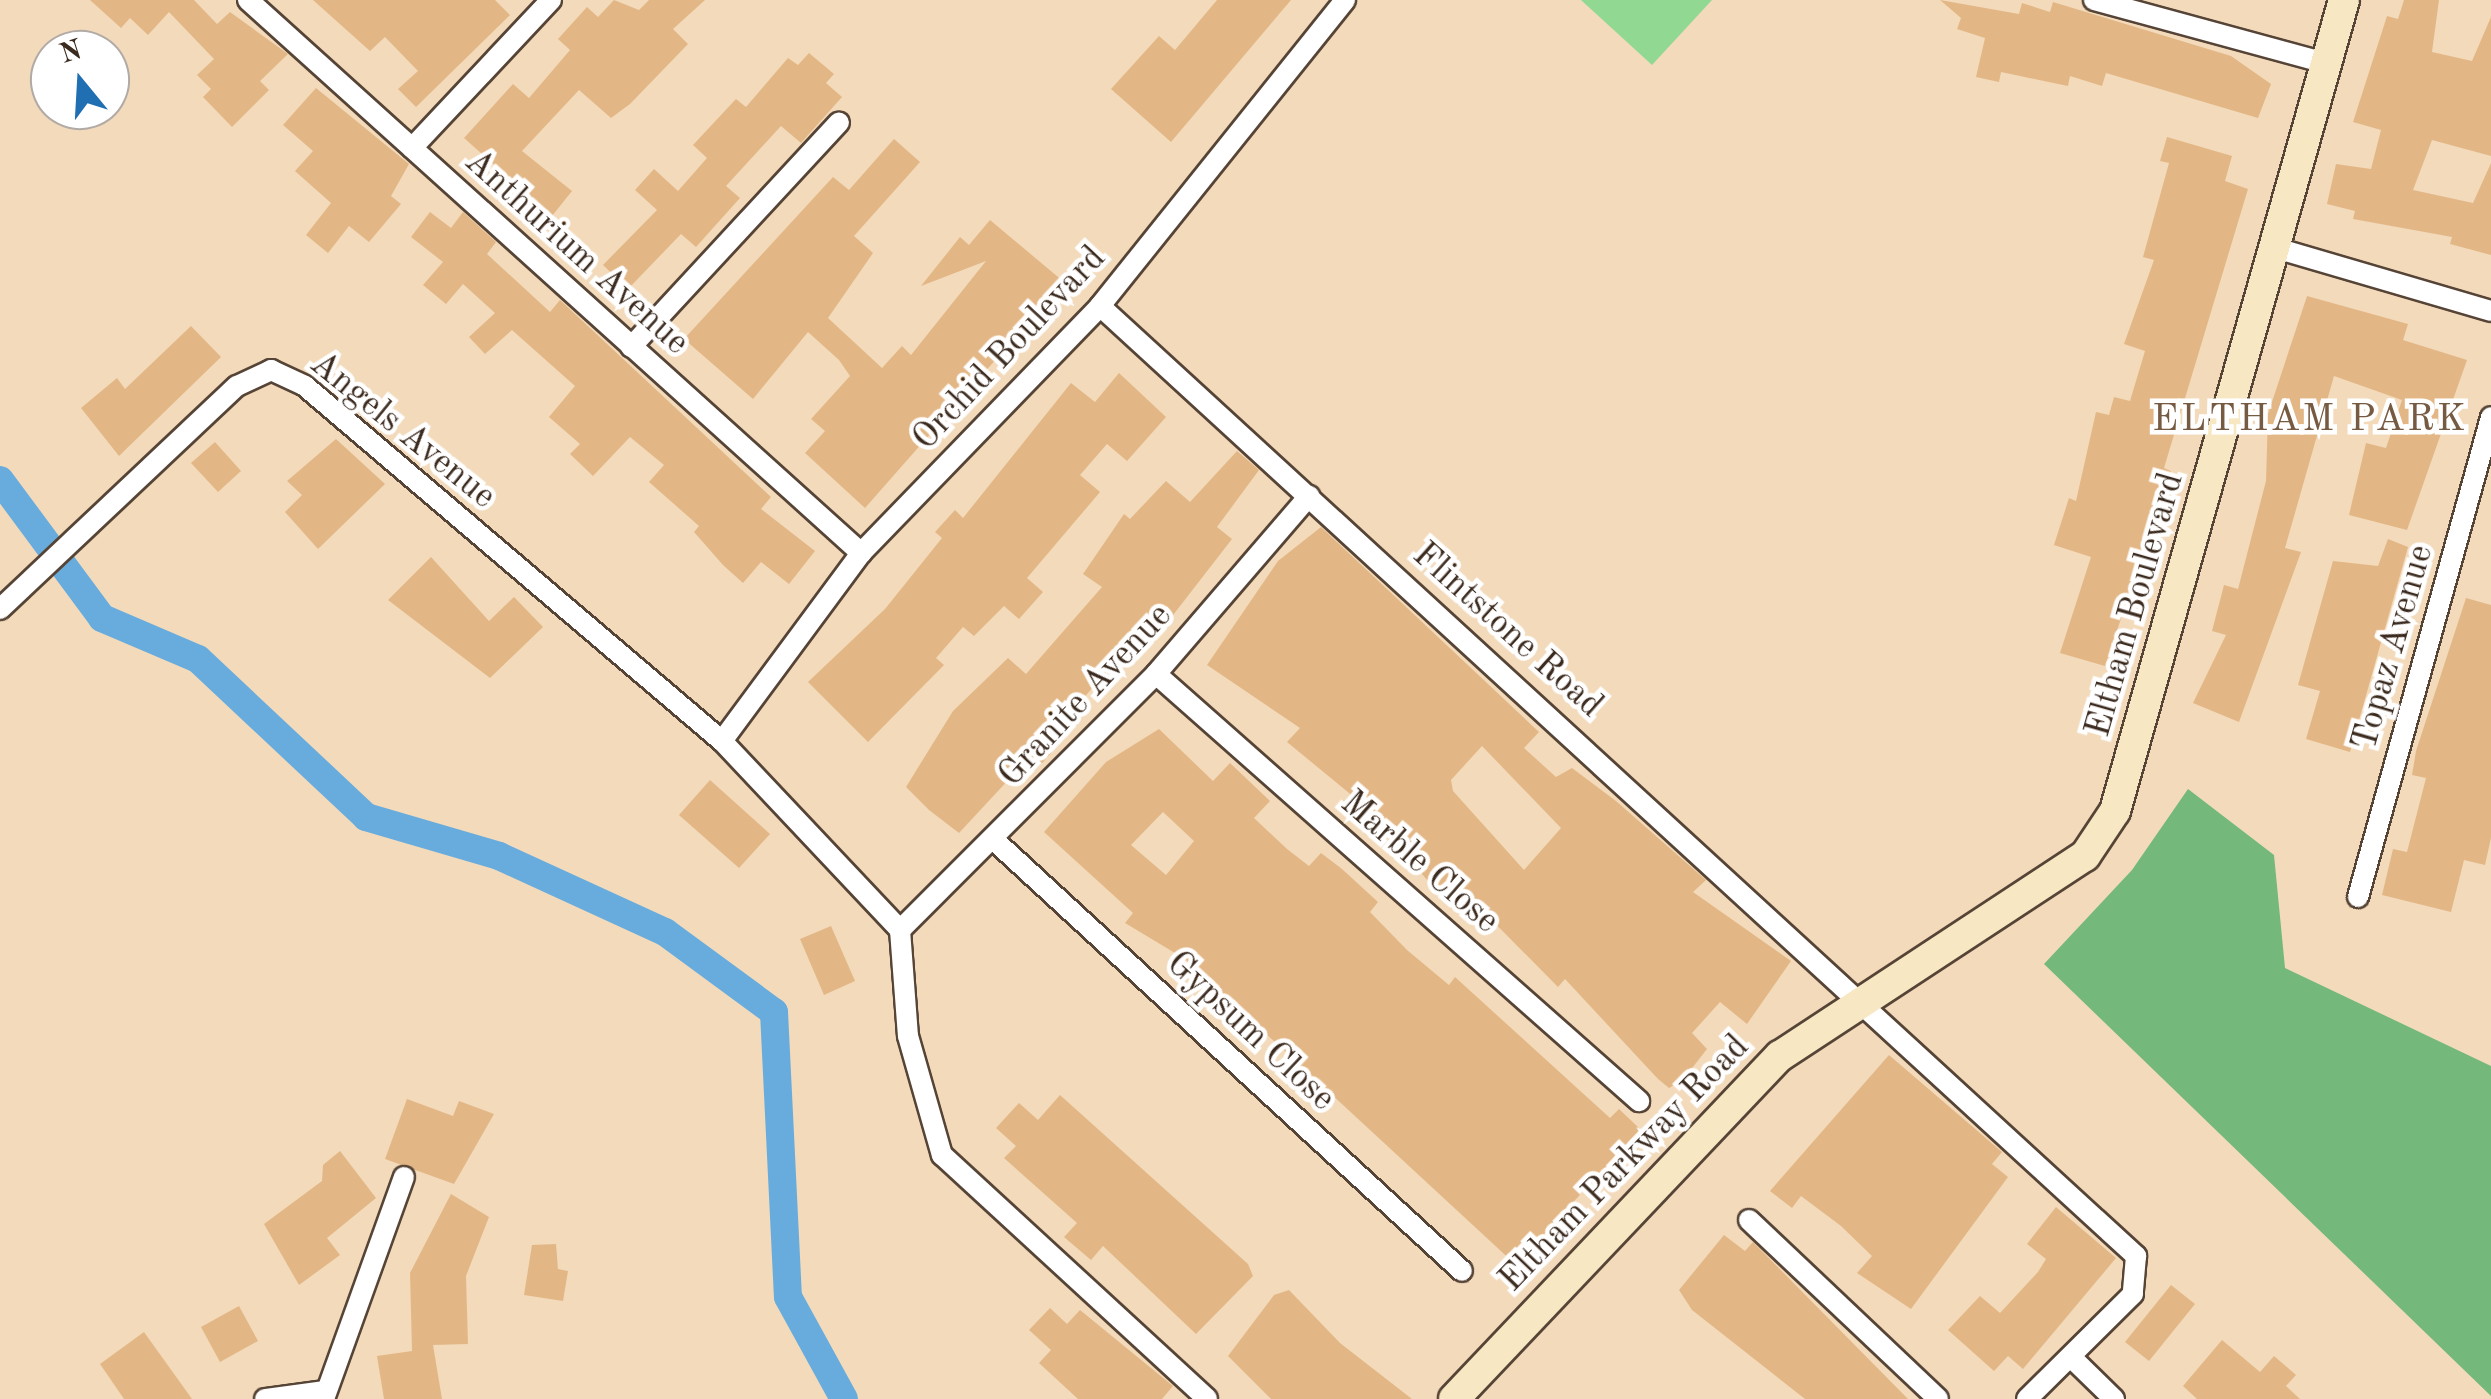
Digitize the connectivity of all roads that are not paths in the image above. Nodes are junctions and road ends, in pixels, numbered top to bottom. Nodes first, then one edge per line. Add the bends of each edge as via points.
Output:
1 (248, 0) edge
2 (551, 0) edge
3 (1344, 0) edge
4 (2094, 0) edge
5 (2344, 0) edge
6 (2326, 64) junction
7 (839, 122) dead end
8 (412, 148) junction
9 (2279, 248) junction
10 (1100, 306) junction
11 (2491, 311) edge
12 (632, 347) junction
13 (2491, 416) edge
14 (2486, 461) edge
15 (1309, 496) junction
16 (861, 553) junction
17 (0, 610) edge
18 (1156, 674) junction
19 (722, 741) junction
20 (994, 840) junction
21 (2358, 897) dead end
22 (900, 930) junction
23 (1870, 1005) junction
24 (1639, 1102) dead end
25 (404, 1178) dead end
26 (1750, 1220) dead end
27 (1462, 1271) dead end
28 (2074, 1360) junction
29 (324, 1395) edge
30 (265, 1399) edge
31 (1207, 1399) edge
32 (1454, 1399) edge
33 (1938, 1399) edge
34 (2027, 1399) edge
35 (2114, 1399) edge

1 - 8 street, Anthurium Avenue
2 - 8 street
3 - 10 street, Orchid Boulevard
4 - 6 street
5 - 6 street, Eltham Boulevard
6 - 9 street, Eltham Boulevard
7 - 12 street
8 - 12 street, Anthurium Avenue
9 - 11 street
9 - 23 street, Eltham Boulevard via 2116,811 2085,856
10 - 15 street, Flintstone Road
10 - 16 street, Orchid Boulevard
12 - 16 street, Anthurium Avenue
13 - 14 street, Topaz Avenue
14 - 21 street, Topaz Avenue
15 - 18 street, Granite Avenue
15 - 23 street, Flintstone Road
16 - 19 street, Orchid Boulevard
17 - 19 street, Angels Avenue via 237,386 271,370 305,386
18 - 20 street, Granite Avenue
18 - 24 street, Marble Close
19 - 22 street
20 - 22 street, Granite Avenue
20 - 27 street, Gypsum Close
22 - 31 street via 908,1036 942,1155
23 - 28 street, Flintstone Road via 2136,1256 2140,1278
23 - 32 street, Eltham Parkway Road via 1780,1056
25 - 29 street
26 - 33 street
28 - 34 street
28 - 35 street
29 - 30 street

